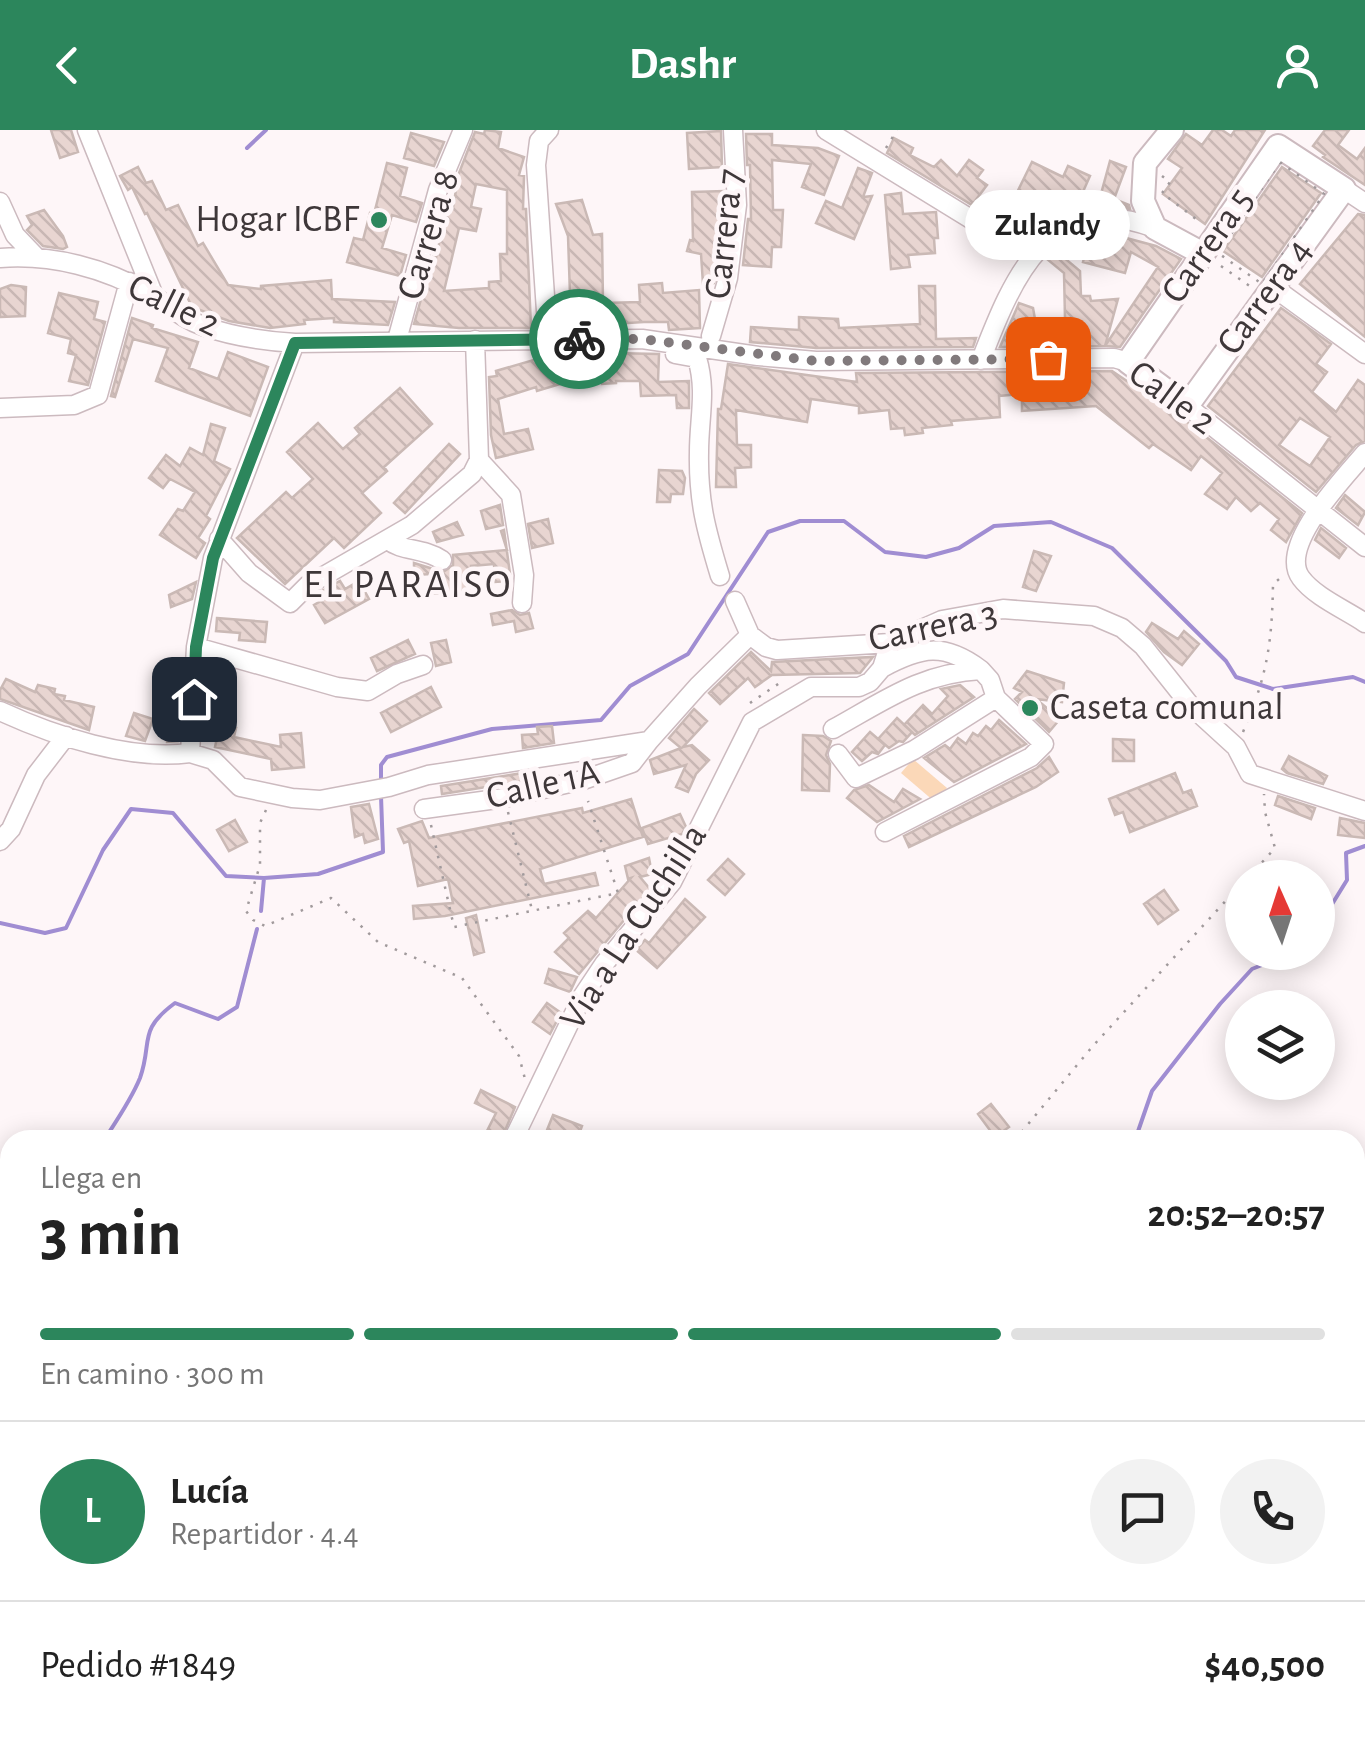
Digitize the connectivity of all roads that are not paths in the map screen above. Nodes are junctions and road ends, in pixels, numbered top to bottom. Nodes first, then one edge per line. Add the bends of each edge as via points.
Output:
1 (87, 130) edge
2 (462, 130) edge
3 (548, 130) edge
4 (733, 130) edge
5 (826, 130) edge
6 (1172, 130) edge
7 (1283, 138) edge
8 (1344, 189) junction
9 (0, 202) edge
10 (1365, 202) edge
11 (1155, 228) junction
12 (1203, 254) junction
13 (1031, 256) junction
14 (0, 258) edge
15 (37, 258) junction
16 (129, 282) junction
17 (1269, 292) junction
18 (154, 296) junction
19 (711, 336) dead end
20 (398, 340) junction
21 (475, 340) junction
22 (548, 340) junction
23 (660, 341) junction
24 (295, 343) junction
25 (1365, 354) edge
26 (697, 358) junction
27 (725, 360) dead end
28 (981, 360) junction
29 (1128, 362) junction
30 (1187, 406) junction
31 (0, 408) edge
32 (1365, 452) edge
33 (479, 460) junction
34 (1318, 510) junction
35 (219, 539) junction
36 (388, 540) junction
37 (1365, 547) edge
38 (442, 560) dead end
39 (720, 576) dead end
40 (734, 601) dead end
41 (522, 603) dead end
42 (1365, 623) edge
43 (750, 636) junction
44 (890, 643) junction
45 (196, 647) junction
46 (423, 664) dead end
47 (981, 670) junction
48 (876, 675) junction
49 (996, 698) junction
50 (0, 711) edge
51 (833, 729) dead end
52 (66, 736) junction
53 (650, 740) junction
54 (190, 753) junction
55 (838, 754) dead end
56 (1365, 812) edge
57 (427, 817) road end
58 (884, 832) dead end
59 (0, 841) edge
60 (518, 1130) edge

1 - 18 street
2 - 20 street, Carrera 8 via 438,190
3 - 22 street via 536,166
4 - 19 street, Carrera 7 via 737,205 728,278
5 - 13 street
6 - 11 main road, Carrera 5 via 1142,174 1143,200
7 - 8 main road
7 - 12 main road, Carrera 5
8 - 10 street
8 - 17 main road, Carrera 4
9 - 15 street via 14,235
11 - 12 main road
11 - 13 street via 1102,216 1074,222
12 - 29 main road, Carrera 5
13 - 28 street
14 - 15 street, Calle 2
15 - 16 street, Calle 2
16 - 18 street, Calle 2
16 - 31 street via 98,396 74,405
17 - 25 street
17 - 30 main road, Carrera 4
18 - 24 street, Calle 2 via 202,326 250,340
20 - 21 street, Calle 2
20 - 24 street, Calle 2
21 - 22 street, Calle 2
21 - 33 street
22 - 23 street, Calle 2
23 - 26 street via 672,353
23 - 28 street, Calle 2 via 816,361
24 - 35 street
26 - 27 street
26 - 39 street via 704,381 701,514
28 - 29 street, Calle 2
29 - 30 main road, Calle 2
30 - 34 street, Calle 2
32 - 34 street
33 - 36 street via 472,474
33 - 41 street via 511,495
34 - 37 street, Calle 2
34 - 42 street via 1302,532 1299,576
35 - 36 street via 249,573 290,603 308,585
35 - 45 street
36 - 38 street
40 - 43 street
43 - 44 street, Carrera 3 via 777,650
43 - 53 street
44 - 48 street
44 - 56 street, Carrera 3 via 942,620 1003,609 1094,616 1143,646 1190,705 1236,747 1250,774
45 - 46 street via 368,692
45 - 54 street
47 - 48 street, Via a La Cuchilla via 958,653 931,651 907,655
47 - 49 street
47 - 51 street via 930,676
48 - 60 street, Via a La Cuchilla via 858,687 811,688 752,722 672,882 582,998
49 - 55 street via 856,778
49 - 58 street via 1044,744
50 - 52 street
52 - 54 street via 164,756
52 - 59 street
53 - 54 street via 428,775 320,800 240,787 213,760
53 - 57 street, Calle 1A via 632,763

